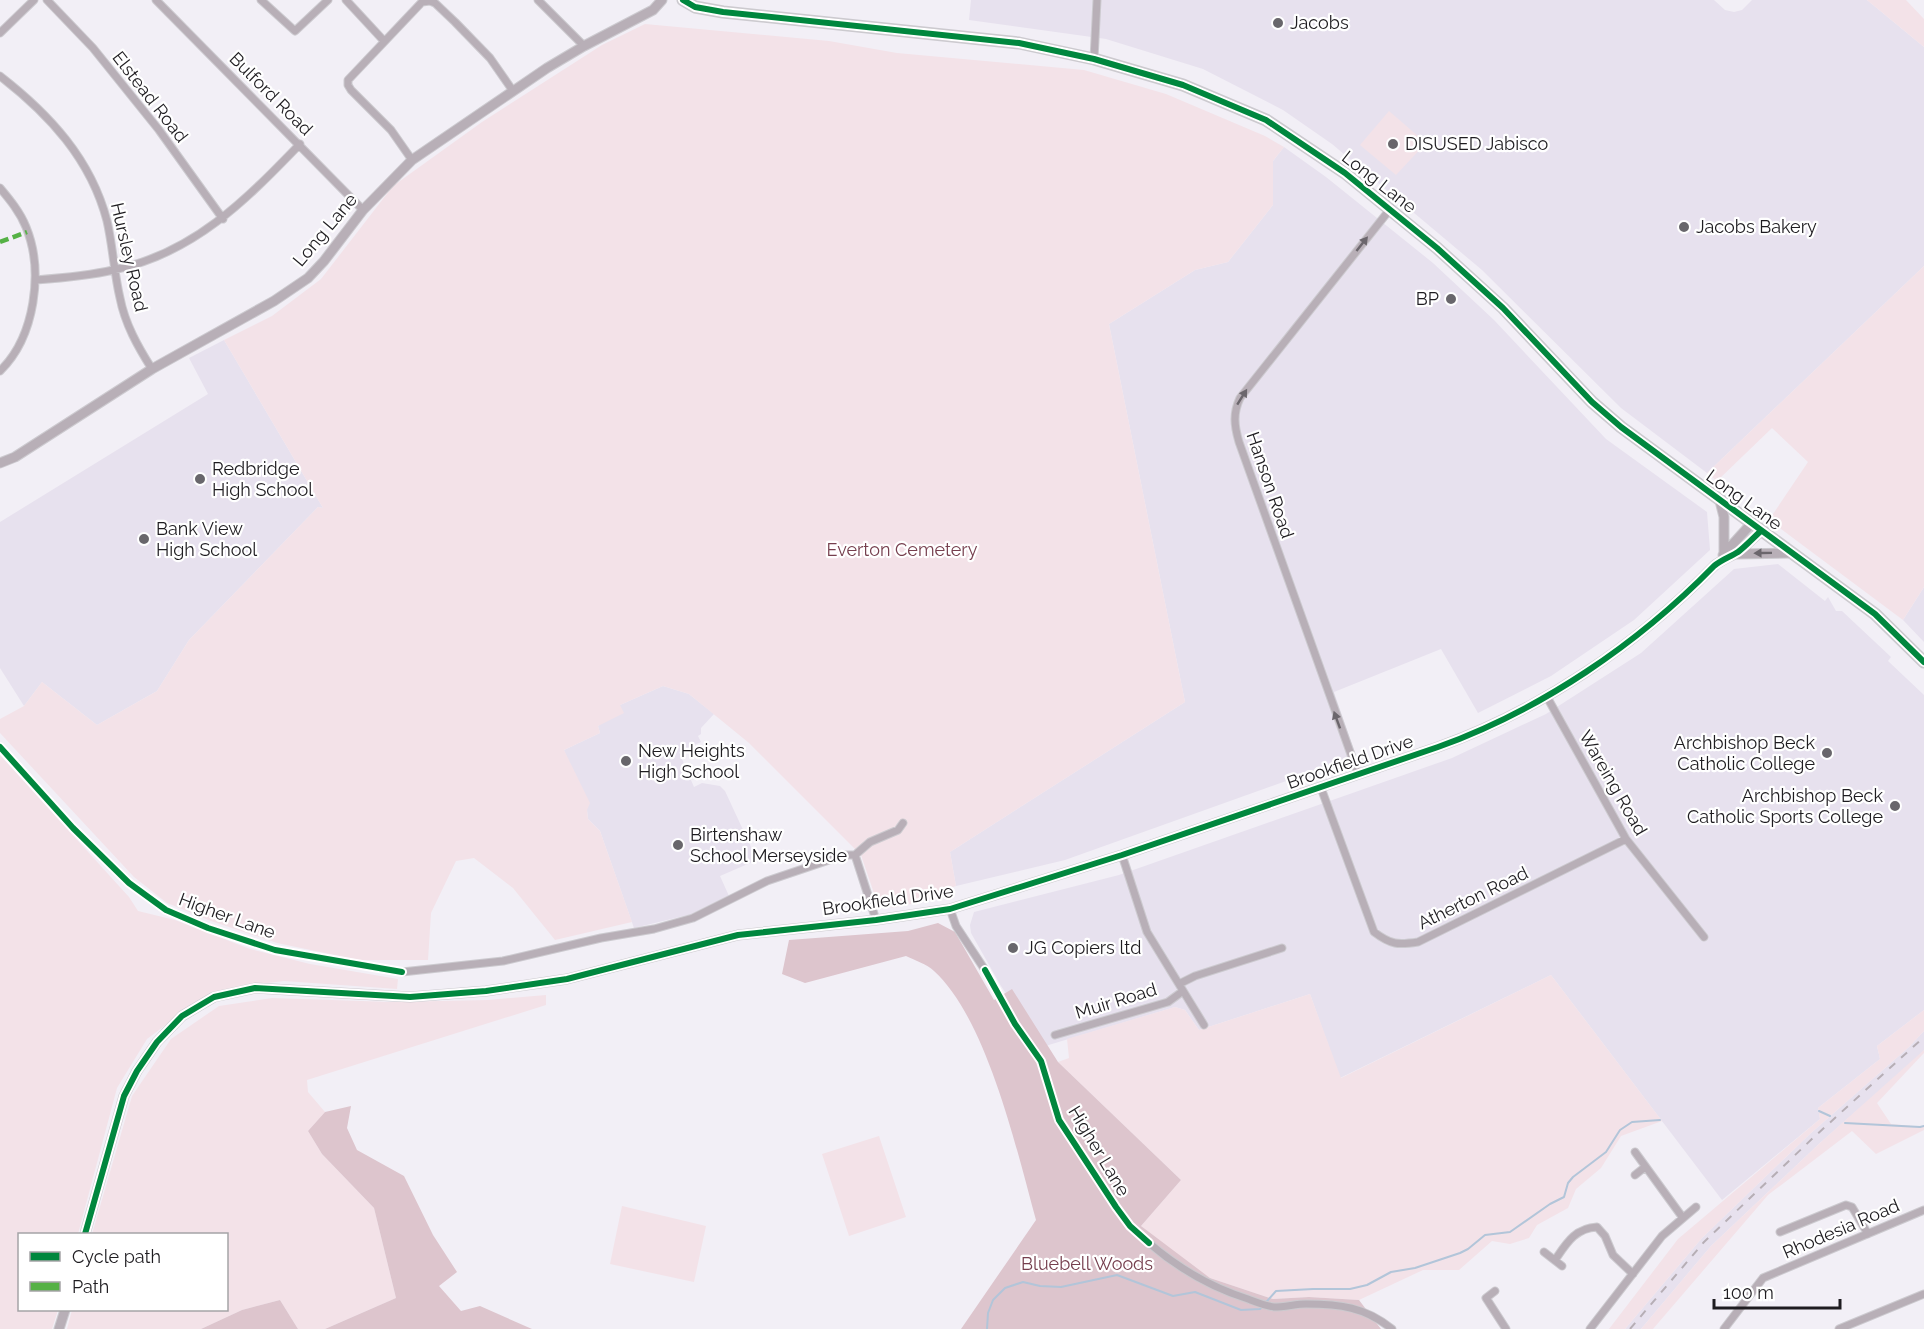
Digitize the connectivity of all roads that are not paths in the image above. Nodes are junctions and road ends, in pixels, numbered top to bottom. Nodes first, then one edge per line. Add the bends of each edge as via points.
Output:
1 (34, 0) edge
2 (46, 0) edge
3 (156, 0) edge
4 (261, 0) edge
5 (328, 0) edge
6 (346, 0) edge
7 (538, 0) edge
8 (662, 0) edge
9 (682, 0) edge
10 (1096, 0) edge
11 (0, 33) edge
12 (384, 41) junction
13 (584, 46) junction
14 (1094, 59) junction
15 (0, 76) edge
16 (513, 91) junction
17 (300, 144) junction
18 (412, 160) junction
19 (0, 188) edge
20 (1390, 208) junction
21 (363, 210) junction
22 (223, 219) junction
23 (115, 270) junction
24 (36, 280) junction
25 (152, 369) junction
26 (0, 371) edge
27 (0, 462) edge
28 (1720, 501) junction
29 (1756, 527) junction
30 (1729, 553) junction
31 (1791, 553) junction
32 (1924, 662) edge
33 (1547, 697) junction
34 (1358, 774) junction
35 (1321, 788) junction
36 (903, 823) dead end
37 (1626, 839) junction
38 (855, 855) junction
39 (1122, 855) junction
40 (950, 909) junction
41 (876, 920) junction
42 (1704, 937) dead end
43 (1282, 948) dead end
44 (985, 970) dead end
45 (402, 972) dead end
46 (1179, 984) junction
47 (1183, 991) junction
48 (1204, 1025) dead end
49 (1055, 1035) dead end
50 (1635, 1152) dead end
51 (1646, 1167) junction
52 (1635, 1175) dead end
53 (1696, 1207) dead end
54 (1924, 1210) edge
55 (1683, 1218) junction
56 (1780, 1232) dead end
57 (85, 1233) edge
58 (1868, 1234) junction
59 (1149, 1243) dead end
60 (1544, 1252) dead end
61 (1555, 1260) junction
62 (1562, 1266) dead end
63 (1633, 1274) junction
64 (1495, 1291) dead end
65 (1924, 1294) edge
66 (65, 1311) edge
67 (1857, 1326) edge
68 (59, 1329) edge
69 (1392, 1329) edge
70 (1506, 1329) edge
71 (1590, 1329) edge
72 (1724, 1329) edge
73 (1839, 1329) edge

1 - 11 street
2 - 22 street, Elstead Road via 93,48
3 - 17 street, Bulford Road
4 - 5 street via 295,31
6 - 12 street
7 - 13 street
8 - 13 street, Long Lane via 653,10
9 - 14 main road, Long Lane via 695,7 723,12 1019,43
10 - 14 street
12 - 16 street via 423,2 430,1 490,58
12 - 18 street via 348,80 348,85 391,130
13 - 16 street, Long Lane
14 - 20 main road, Long Lane via 1183,85 1266,120
15 - 23 street, Hursley Road via 62,132 76,153 100,197
16 - 18 street, Long Lane
17 - 21 street, Bulford Road
17 - 22 street
18 - 21 street, Long Lane
19 - 24 street via 26,226
20 - 28 main road, Long Lane via 1503,308 1592,402
34 -> 20 street, Hanson Road via 1239,442 1235,410 1240,398
21 - 25 street, Long Lane via 308,278
22 - 23 street via 185,243
23 - 24 street
23 - 25 street, Hursley Road via 129,326
24 - 26 street via 32,311 21,341
25 - 27 street, Long Lane via 15,457
28 - 29 main road, Long Lane
28 - 30 street
29 - 30 street, Brookfield Drive
29 - 31 main road, Long Lane
31 -> 30 street
30 - 33 street, Brookfield Drive via 1637,636
31 - 32 main road, Long Lane via 1875,614
33 - 34 street, Brookfield Drive via 1451,743
33 - 37 street, Wareing Road
34 - 35 street, Brookfield Drive
35 - 37 street, Atherton Road via 1374,932 1386,942 1400,945 1418,942
35 - 39 street, Brookfield Drive
36 - 38 street via 898,830 870,842
37 - 42 street, Wareing Road
38 - 41 street
38 - 45 street via 844,855 767,881 693,918 654,929 503,962
39 - 40 street, Brookfield Drive
39 - 46 street, Muir Road via 1147,932
40 - 41 street, Brookfield Drive
40 - 44 street via 956,926
41 - 57 street, Brookfield Drive via 738,935 567,979 486,992 410,997 255,988 214,997 182,1016 137,1071 124,1096
43 - 46 street, Muir Road
46 - 47 street, Muir Road
47 - 48 street, Muir Road
47 - 49 street, Muir Road via 1168,1002
50 - 51 street
51 - 52 street
51 - 55 street
53 - 55 street
54 - 58 street, Rhodesia Road
55 - 63 street via 1662,1236
56 - 58 street via 1848,1205
58 - 72 street, Rhodesia Road via 1763,1278
59 - 69 street via 1198,1280 1229,1293 1273,1307 1349,1307 1377,1317
60 - 61 street
61 - 62 street
61 - 63 street via 1572,1236 1597,1227 1614,1256
63 - 71 street
64 - 70 street via 1486,1298
65 - 67 street
66 - 68 street
67 - 73 street

